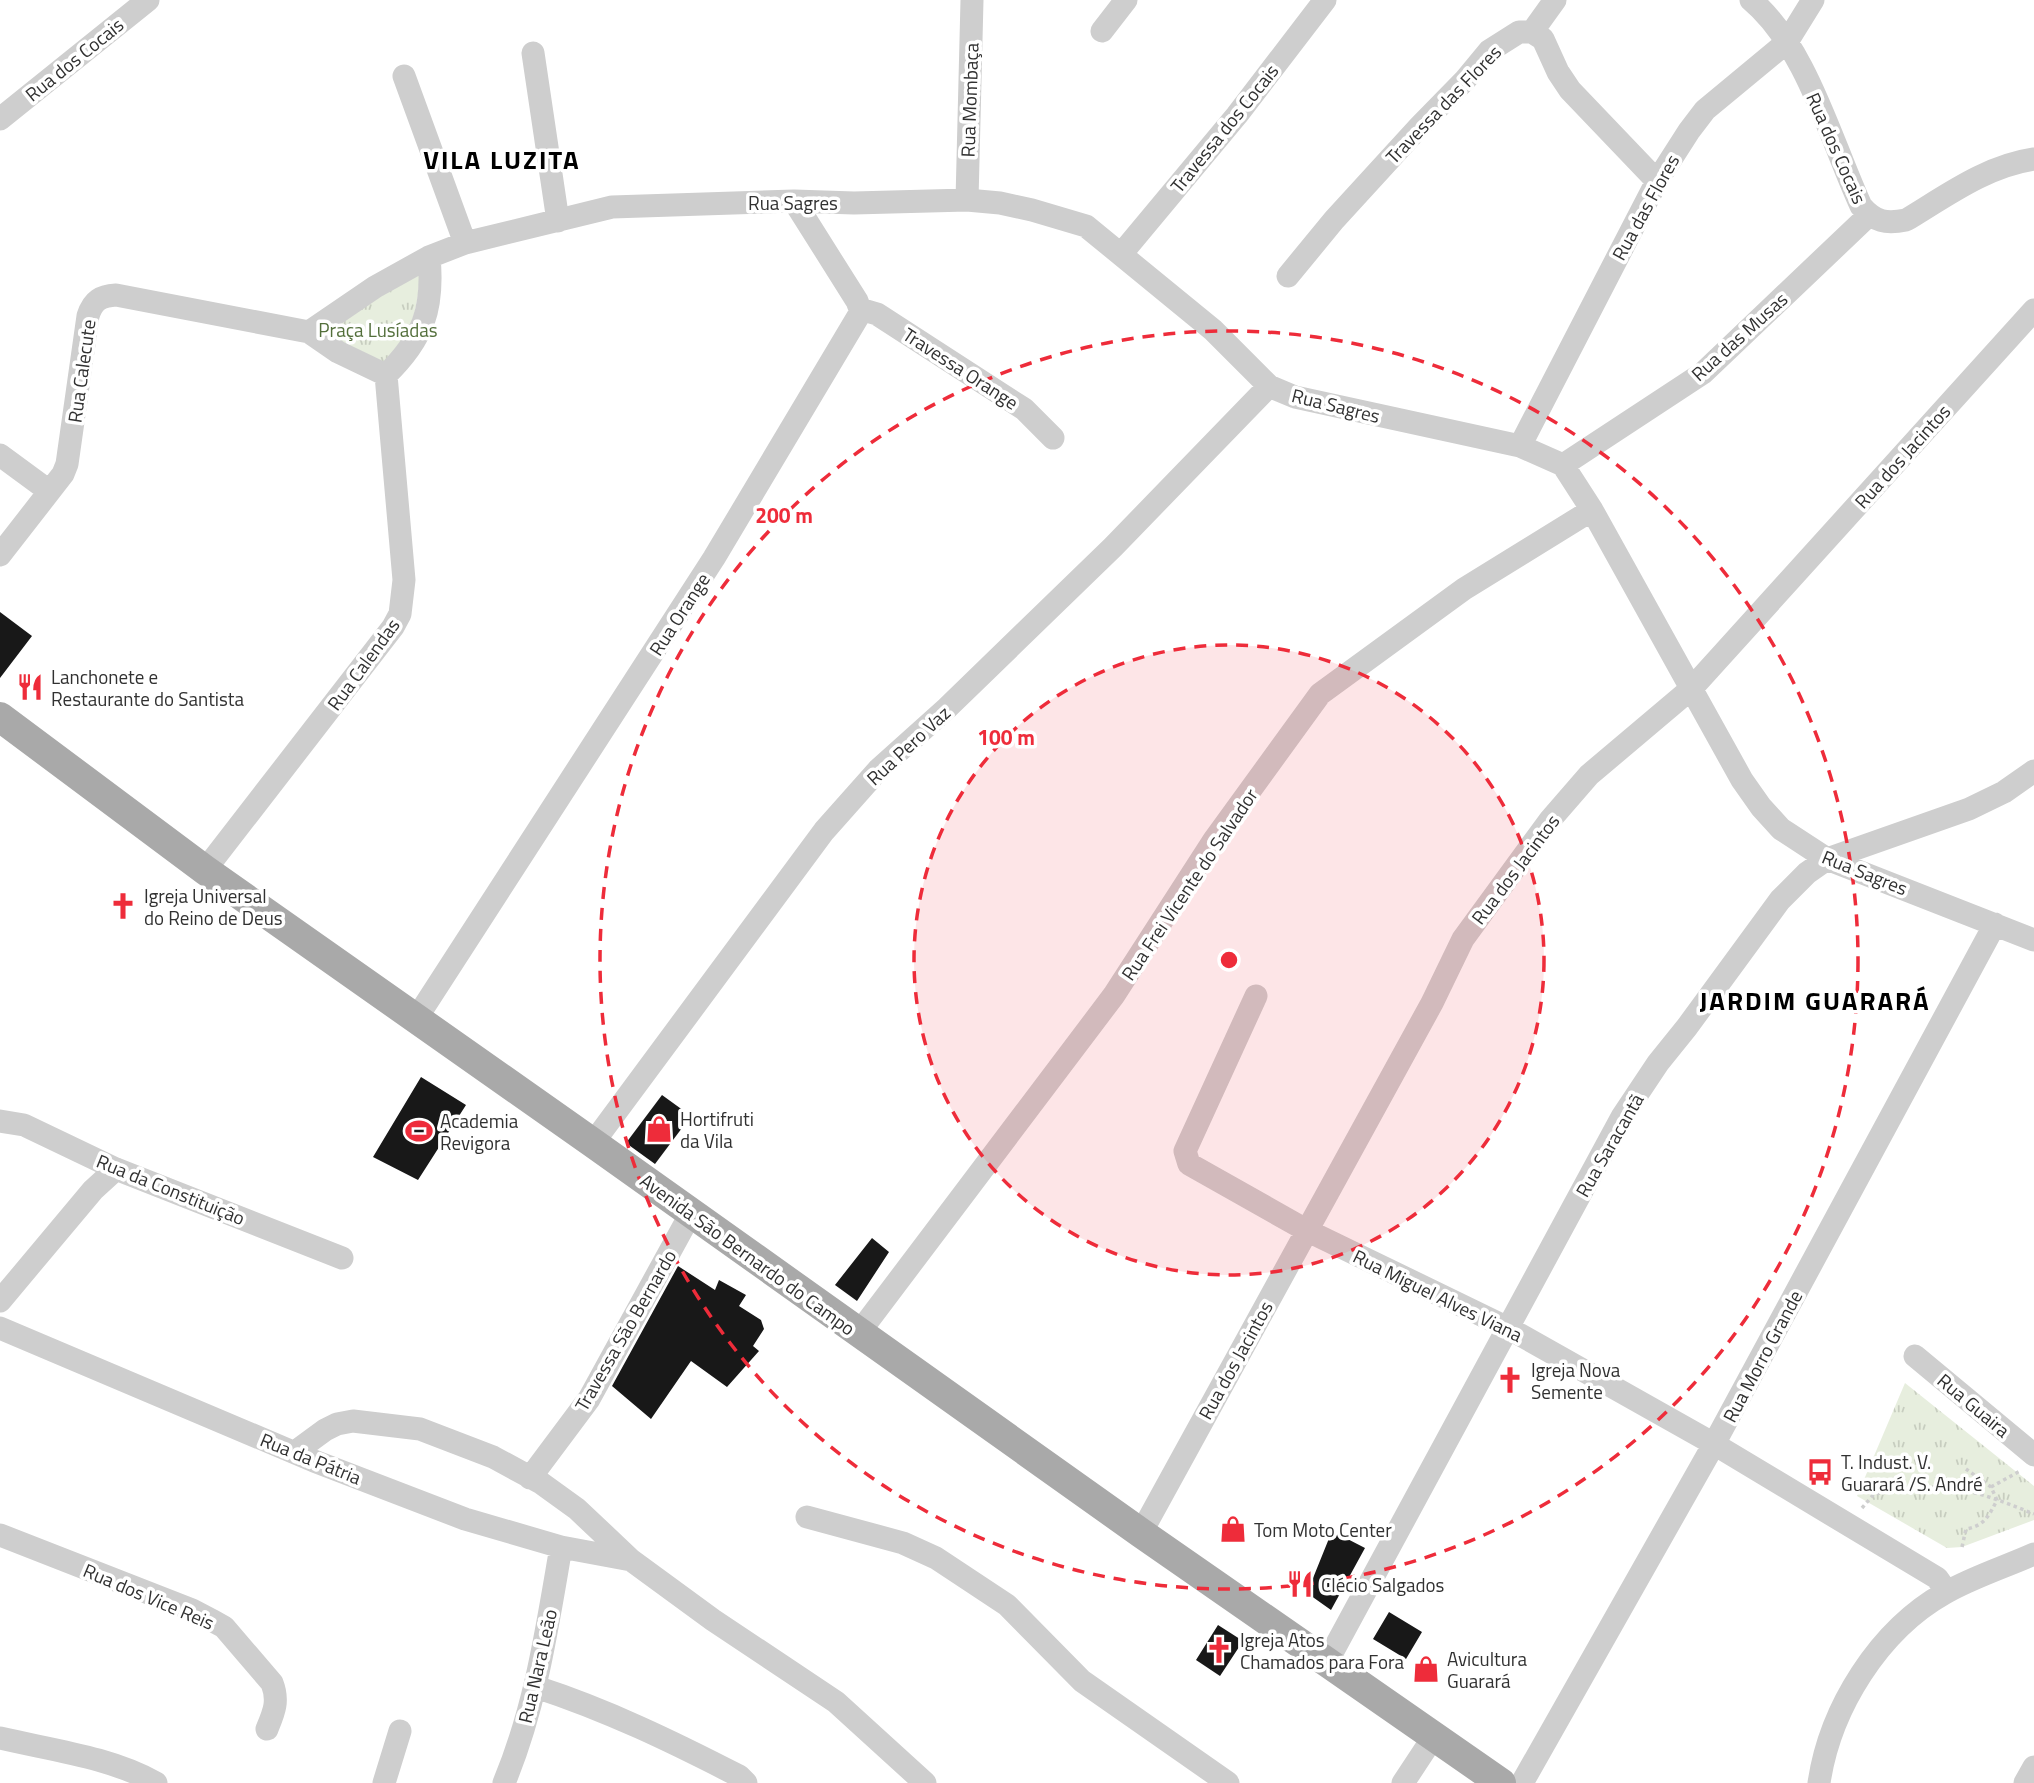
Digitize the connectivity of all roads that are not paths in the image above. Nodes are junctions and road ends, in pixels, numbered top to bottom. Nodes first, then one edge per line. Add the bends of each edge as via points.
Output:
1 (148, 0) edge
2 (972, 0) edge
3 (1126, 0) edge
4 (1325, 0) edge
5 (1555, 0) edge
6 (1751, 0) edge
7 (1812, 0) edge
8 (1102, 31) dead end
9 (1532, 32) junction
10 (1787, 41) junction
11 (533, 53) dead end
12 (404, 76) dead end
13 (0, 118) edge
14 (2034, 159) edge
15 (1657, 181) junction
16 (967, 200) junction
17 (794, 201) junction
18 (1870, 215) junction
19 (558, 221) junction
20 (465, 243) junction
21 (1122, 253) junction
22 (429, 257) junction
23 (1288, 276) dead end
24 (860, 309) junction
25 (2034, 310) edge
26 (309, 332) junction
27 (386, 375) junction
28 (1269, 386) junction
29 (1053, 438) dead end
30 (1520, 446) junction
31 (0, 455) edge
32 (1563, 465) junction
33 (49, 491) junction
34 (1592, 510) junction
35 (0, 555) edge
36 (1692, 688) junction
37 (0, 717) edge
38 (2034, 771) edge
39 (1826, 859) junction
40 (205, 870) junction
41 (1995, 924) junction
42 (2034, 940) edge
43 (1256, 996) dead end
44 (416, 1019) junction
45 (0, 1121) edge
46 (593, 1143) junction
47 (116, 1169) junction
48 (691, 1213) junction
49 (1306, 1230) junction
50 (342, 1258) dead end
51 (0, 1301) edge
52 (0, 1328) edge
53 (1508, 1328) junction
54 (858, 1334) junction
55 (1915, 1356) dead end
56 (1714, 1444) junction
57 (295, 1452) junction
58 (2030, 1462) edge
59 (530, 1478) junction
60 (807, 1517) dead end
61 (1141, 1533) junction
62 (0, 1535) edge
63 (561, 1547) junction
64 (2034, 1555) edge
65 (631, 1560) junction
66 (1947, 1592) junction
67 (1327, 1662) junction
68 (536, 1687) junction
69 (267, 1729) dead end
70 (400, 1731) dead end
71 (1434, 1736) junction
72 (0, 1738) edge
73 (2034, 1767) edge
74 (156, 1783) edge
75 (384, 1783) edge
76 (504, 1783) edge
77 (746, 1783) edge
78 (925, 1783) edge
79 (1228, 1783) edge
80 (1403, 1783) edge
81 (1502, 1783) edge
82 (1522, 1783) edge
83 (1819, 1783) edge
84 (2025, 1783) edge

1 - 13 street, Rua dos Cocais
2 - 16 street, Rua Mombaça
3 - 8 street
4 - 21 street, Travessa dos Cocais
5 - 9 street
6 - 10 street, Rua dos Cocais
7 - 10 street, Rua das Flores
9 - 15 street via 1543,39 1570,89
9 - 23 street, Travessa das Flores via 1519,32 1489,51
10 - 15 street, Rua das Flores via 1705,110
10 - 18 street, Rua dos Cocais via 1861,206
11 - 19 street
12 - 20 street
14 - 18 street, Rua dos Cocais via 1986,172 1906,220 1891,223
15 - 30 street, Rua das Flores
16 - 17 street, Rua Sagres
16 - 21 street, Rua Sagres via 1000,203 1086,226
17 - 19 street, Rua Sagres via 612,207
17 - 24 street
18 - 32 street, Rua das Musas via 1703,373
19 - 20 street, Rua Sagres
20 - 22 street, Rua Sagres
21 - 28 street, Rua Sagres via 1213,330
22 - 26 street
22 - 27 street via 428,310 405,357
24 - 29 street, Travessa Orange via 877,314 980,378 1024,409
24 - 44 street, Rua Orange via 714,558
25 - 36 street, Rua dos Jacintos
26 - 27 street
26 - 33 street, Rua Calecute via 116,295 97,299 88,316 67,464
27 - 40 street, Rua Calendas via 404,580 400,614
28 - 30 street, Rua Sagres via 1305,399
28 - 46 street, Rua Pero Vaz via 1113,547 879,769 824,831
30 - 32 street, Rua Sagres
31 - 33 street
32 - 34 street, Rua Sagres
33 - 35 street, Rua Calecute
34 - 36 street, Rua Sagres
34 - 54 street, Rua Frei Vicente do Salvador via 1464,589 1321,694 1214,841 1114,995
36 - 39 street, Rua Sagres via 1761,807 1782,829
36 - 49 street, Rua dos Jacintos via 1589,775 1511,870 1463,939
37 - 40 main road, Avenida São Bernardo do Campo
38 - 39 street, Rua Saracantã via 1969,809
39 - 41 street, Rua Sagres
39 - 53 street, Rua Saracantã via 1780,900 1658,1063 1622,1117
40 - 44 main road, Avenida São Bernardo do Campo
41 - 42 street, Rua Sagres
41 - 56 street, Rua Morro Grande
43 - 49 street, Rua Miguel Alves Viana via 1185,1151 1189,1164
44 - 46 main road, Avenida São Bernardo do Campo
45 - 47 street, Rua da Constituição via 24,1125
46 - 48 main road, Avenida São Bernardo do Campo
47 - 50 street, Rua da Constituição
47 - 51 street
48 - 54 main road, Avenida São Bernardo do Campo
48 - 59 street, Travessa São Bernardo via 589,1399
49 - 53 street, Rua Miguel Alves Viana
49 - 61 street, Rua dos Jacintos
52 - 57 street, Rua da Pátria
53 - 56 street, Rua Miguel Alves Viana
53 - 67 street, Rua Saracantã
54 - 61 main road, Avenida São Bernardo do Campo
55 - 58 street, Rua Guaira
56 - 66 street, Rua Miguel Alves Viana via 1937,1578
56 - 82 street, Rua Morro Grande
57 - 59 street via 325,1430 353,1421 420,1429 493,1457
57 - 63 street, Rua da Pátria via 465,1519
59 - 65 street via 577,1509
60 - 79 street via 903,1543 936,1558 1007,1605 1091,1688
61 - 67 main road, Avenida São Bernardo do Campo
62 - 69 street, Rua dos Vice Reis via 192,1610 224,1627 272,1683 276,1707
63 - 65 street, Rua da Pátria
63 - 68 street, Rua Nara Leão
64 - 66 street
65 - 78 street via 836,1702
66 - 83 street via 1920,1609 1865,1668 1830,1740
67 - 71 main road, Avenida São Bernardo do Campo
68 - 76 street, Rua Nara Leão
68 - 77 street via 671,1742
70 - 75 street
71 - 80 street
71 - 81 main road, Avenida São Bernardo do Campo
72 - 74 street via 101,1761
73 - 84 street

